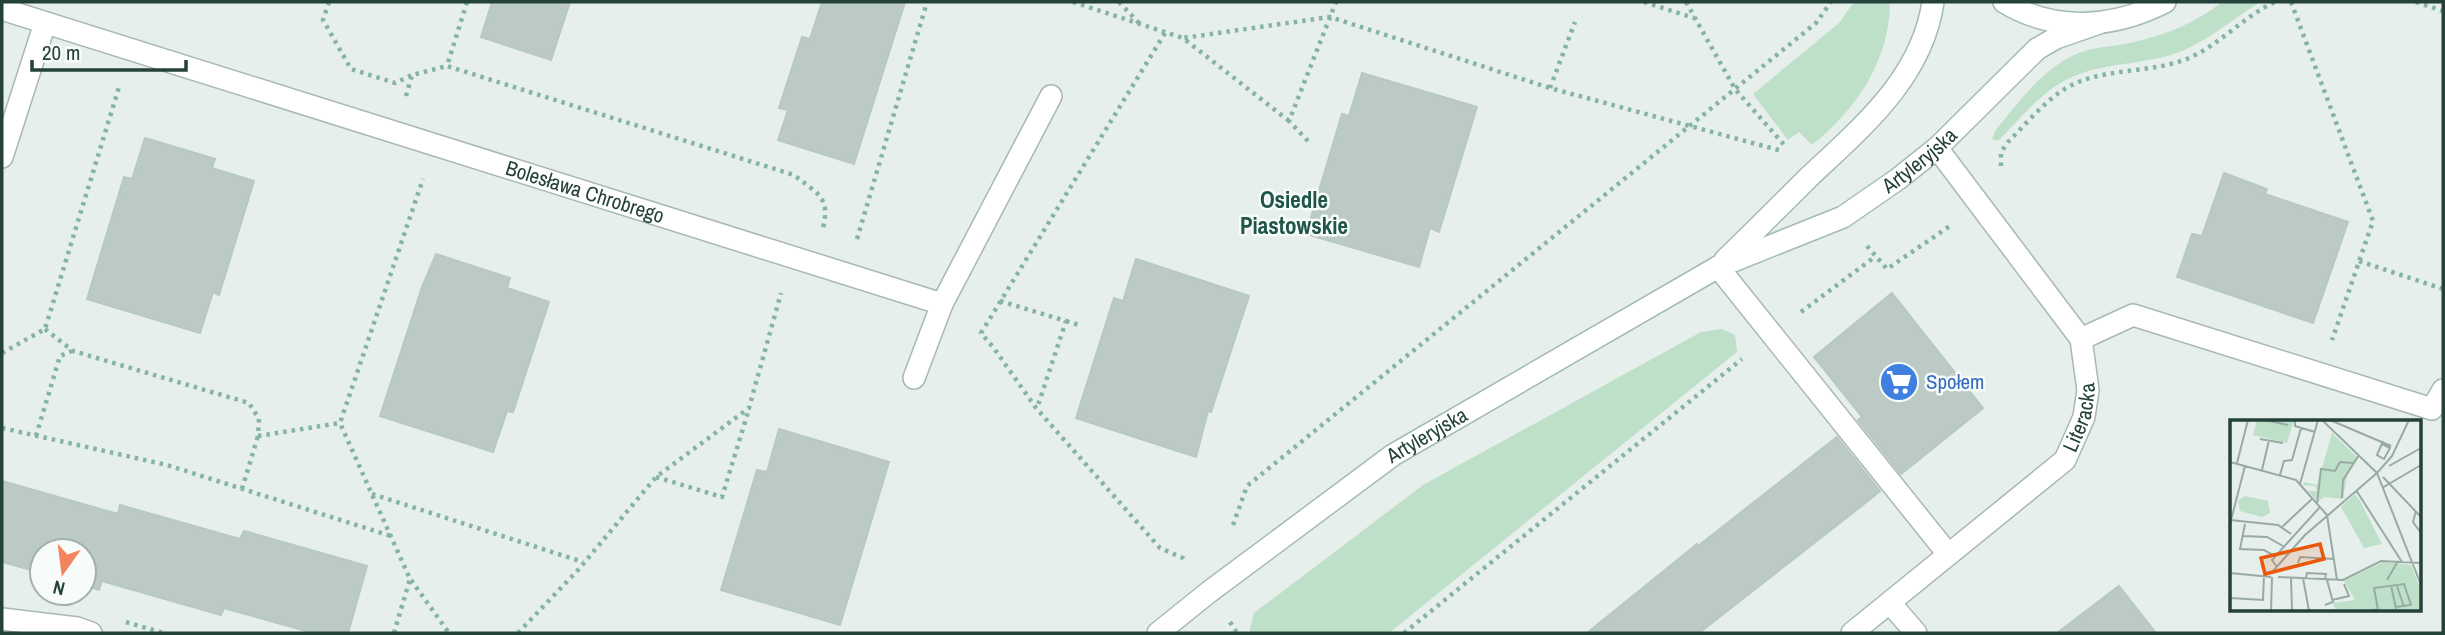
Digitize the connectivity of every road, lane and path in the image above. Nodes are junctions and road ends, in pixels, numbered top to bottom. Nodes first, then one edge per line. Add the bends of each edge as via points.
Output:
1 (329, 2) edge
2 (467, 2) edge
3 (927, 2) edge
4 (1073, 2) edge
5 (1119, 2) edge
6 (1336, 2) edge
7 (1644, 2) edge
8 (1686, 2) edge
9 (1831, 2) edge
10 (1933, 2) edge
11 (2004, 2) edge
12 (2165, 2) edge
13 (2275, 2) edge
14 (2291, 2) edge
15 (2416, 2) edge
16 (1083, 3) edge
17 (2, 9) edge
18 (2037, 9) edge
19 (2443, 11) edge
20 (1330, 17) junction
21 (1695, 19) junction
22 (45, 23) junction
23 (1575, 23) dead end
24 (2099, 23) junction
25 (1141, 25) junction
26 (1165, 33) junction
27 (1183, 38) junction
28 (123, 73) dead end
29 (412, 75) dead end
30 (1550, 88) junction
31 (1735, 89) junction
32 (1051, 96) dead end
33 (1289, 121) junction
34 (1692, 126) junction
35 (1308, 142) dead end
36 (1937, 148) junction
37 (2, 157) edge
38 (426, 171) dead end
39 (1979, 205) junction
40 (1876, 256) dead end
41 (2358, 261) junction
42 (814, 265) junction
43 (1718, 267) junction
44 (847, 275) junction
45 (783, 285) dead end
46 (2443, 289) edge
47 (1000, 301) junction
48 (942, 304) junction
49 (1066, 321) junction
50 (1079, 325) dead end
51 (45, 329) junction
52 (1773, 334) junction
53 (2081, 339) junction
54 (73, 351) junction
55 (2, 354) edge
56 (2320, 374) junction
57 (914, 378) dead end
58 (2443, 390) edge
59 (749, 408) junction
60 (1036, 408) junction
61 (340, 423) junction
62 (2, 429) edge
63 (36, 436) junction
64 (258, 436) junction
65 (656, 477) junction
66 (1247, 486) dead end
67 (242, 489) junction
68 (372, 494) junction
69 (391, 536) junction
70 (1948, 554) junction
71 (583, 562) junction
72 (410, 579) junction
73 (1209, 592) junction
74 (1890, 603) junction
75 (2, 619) edge
76 (91, 633) edge
77 (394, 633) edge
78 (449, 633) edge
79 (518, 633) edge
80 (1158, 633) edge
81 (1404, 633) edge
82 (1852, 633) edge
83 (1916, 633) edge

1 - 29 path via 323,20 351,69 395,83
2 - 42 path via 447,66 794,175 823,199 827,211
3 - 44 path
4 - 16 path
5 - 25 path
6 - 20 path
7 - 21 path
8 - 21 path
9 - 31 path via 1816,23
10 - 43 street, Artyleryjska via 1923,41 1899,84 1868,122
11 - 18 street
12 - 24 street via 2146,12
13 - 39 path via 2187,58 2064,89 2008,142 2000,160 2007,182
14 - 41 path via 2373,221
15 - 19 path
16 - 25 path
17 - 22 street, Bolesława Chrobrego
18 - 24 street via 2077,24
20 - 27 path
20 - 30 path
20 - 33 path
21 - 31 path
22 - 37 street
22 - 42 street, Bolesława Chrobrego
23 - 30 path
24 - 36 street, Artyleryjska via 2037,49
25 - 26 path
26 - 27 path
26 - 47 path
27 - 33 path
28 - 51 path
30 - 34 path
31 - 34 path
31 - 34 path via 1791,153
32 - 48 street
33 - 35 path
34 - 66 path
36 - 39 street, Literacka
36 - 43 street, Artyleryjska via 1843,216
38 - 61 path
39 - 53 street, Literacka
40 - 52 path
41 - 46 path
41 - 56 path
42 - 44 street, Bolesława Chrobrego
43 - 52 street
43 - 73 street, Artyleryjska via 1393,455
44 - 48 street, Bolesława Chrobrego
45 - 59 path
47 - 49 path
47 - 60 path via 981,333
48 - 57 street
49 - 50 path
49 - 60 path
51 - 54 path
51 - 55 path
52 - 70 street
52 - 81 path
53 - 56 street via 2133,315
53 - 70 street, Literacka via 2087,369 2086,403 2066,460
54 - 63 path via 60,356
54 - 64 path via 249,403 259,419
56 - 58 street via 2432,409
59 - 65 path
59 - 65 path via 722,497
60 - 73 path via 1160,548 1183,558
61 - 64 path
61 - 68 path
62 - 63 path
63 - 67 path via 167,466
64 - 67 path
65 - 71 path
67 - 69 path
68 - 69 path
68 - 71 path
69 - 72 path
70 - 74 street, Literacka
71 - 79 path
72 - 77 path
72 - 78 path
73 - 80 street, Artyleryjska
74 - 82 street, Literacka
74 - 83 street
75 - 76 street

